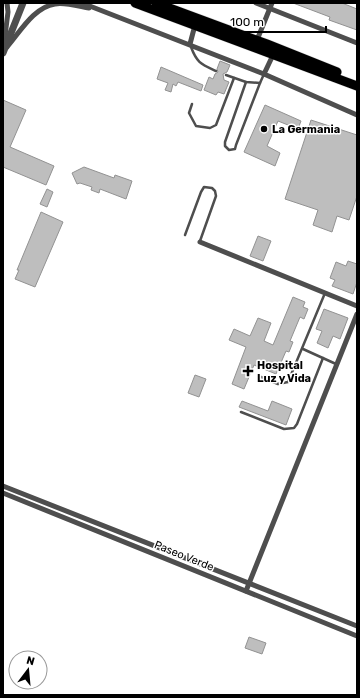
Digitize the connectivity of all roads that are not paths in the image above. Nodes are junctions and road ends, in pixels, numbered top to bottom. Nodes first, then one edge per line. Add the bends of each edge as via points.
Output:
1 (7, 3) edge
2 (23, 3) edge
3 (82, 3) edge
4 (135, 3) edge
5 (156, 3) edge
6 (256, 3) edge
7 (271, 6) edge
8 (94, 8) junction
9 (195, 25) junction
10 (257, 40) junction
11 (357, 43) edge
12 (190, 44) junction
13 (3, 53) edge
14 (273, 55) junction
15 (216, 71) dead end
16 (264, 74) junction
17 (226, 75) dead end
18 (234, 78) junction
19 (357, 80) edge
20 (246, 82) junction
21 (260, 83) junction
22 (357, 86) edge
23 (192, 104) dead end
24 (357, 115) edge
25 (185, 235) dead end
26 (200, 242) joint
27 (325, 293) junction
28 (357, 306) edge
29 (357, 314) edge
30 (303, 349) junction
31 (323, 358) junction
32 (337, 364) junction
33 (261, 377) dead end
34 (241, 412) dead end
35 (3, 486) edge
36 (3, 493) edge
37 (41, 501) junction
38 (38, 508) junction
39 (249, 583) junction
40 (246, 592) junction
41 (357, 626) edge
42 (357, 636) edge

1 - 13 street
2 - 13 street
3 - 8 street
4 - 9 highway
5 - 10 highway
6 - 7 street
7 - 10 street
7 - 11 street
8 - 12 street
8 - 13 street via 56,3 42,8
9 - 12 street
9 - 14 highway
10 - 19 highway
12 - 15 lane via 200,64
12 - 16 street
14 - 16 street
14 - 22 highway
16 - 21 lane
16 - 24 street
17 - 18 lane
18 - 20 lane
18 - 23 lane via 216,125 210,128 196,126 189,113
20 - 21 lane
20 - 21 lane via 225,142 229,150 235,149
25 - 26 lane via 201,192 204,187 212,188 216,196
26 - 27 street
27 - 28 street
27 - 30 lane
29 - 32 street
30 - 31 lane
30 - 33 lane via 288,382 278,384
31 - 32 lane
31 - 34 lane via 298,424 294,428 284,429
32 - 39 street
35 - 37 street, Paseo Verde
36 - 38 street, Paseo Verde
37 - 38 street
37 - 39 street, Paseo Verde
38 - 40 street, Paseo Verde
39 - 40 street
39 - 41 street, Paseo Verde
40 - 42 street, Paseo Verde

